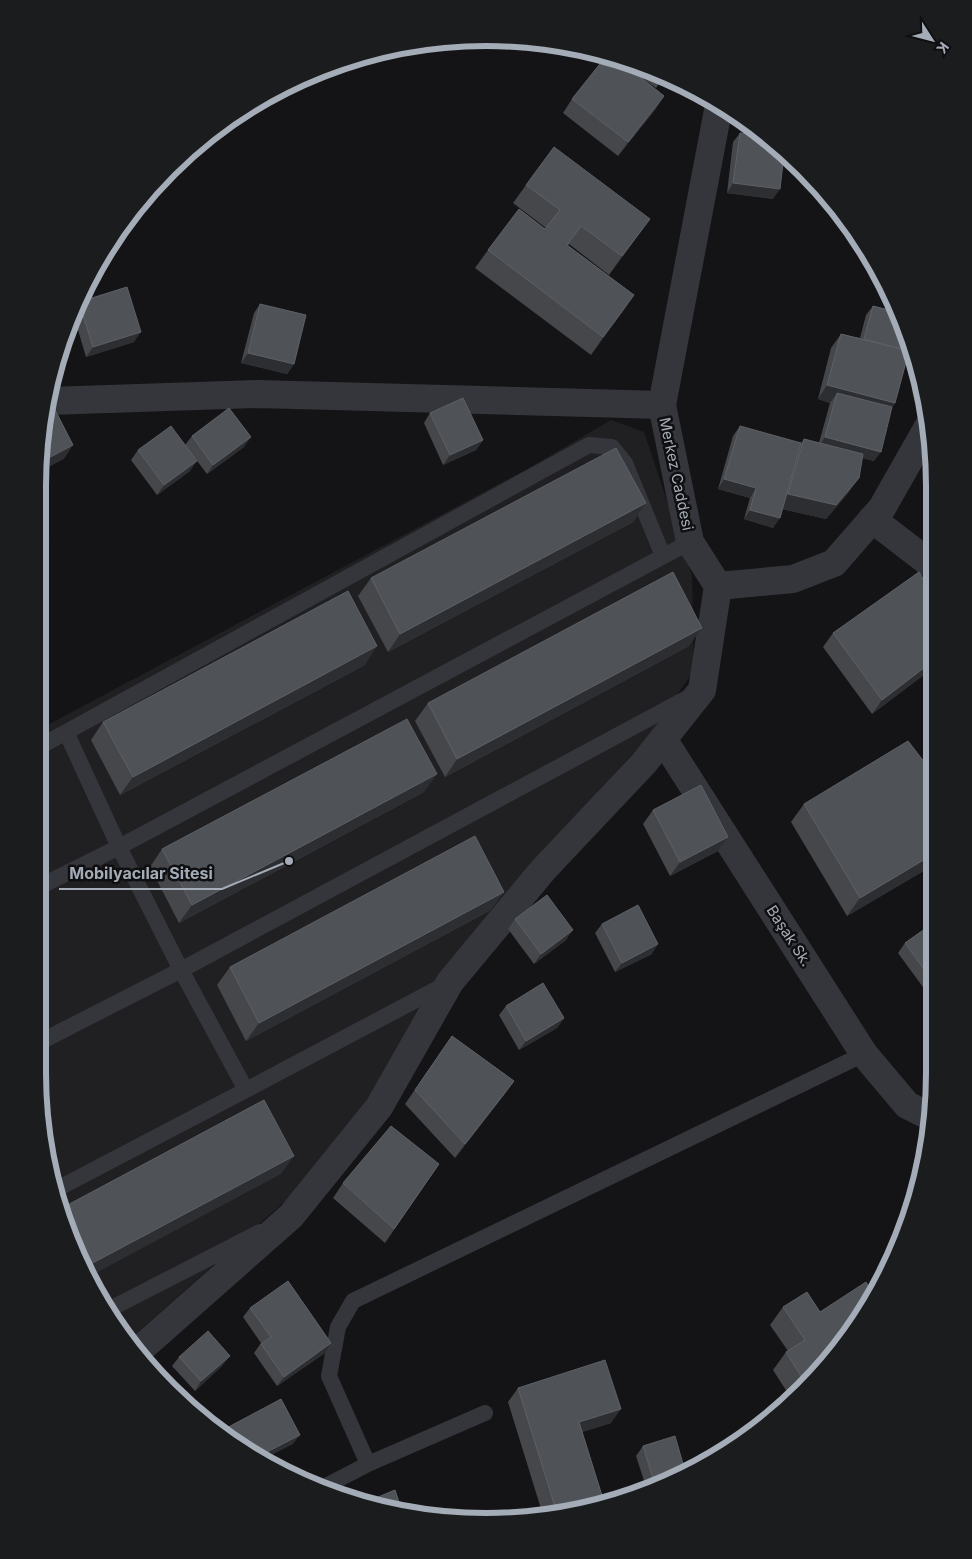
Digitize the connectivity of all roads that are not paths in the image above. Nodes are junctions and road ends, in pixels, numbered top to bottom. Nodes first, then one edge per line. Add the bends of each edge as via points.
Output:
1 (717, 112) edge
2 (55, 401) edge
3 (662, 405) junction
4 (923, 437) edge
5 (872, 519) junction
6 (690, 542) junction
7 (663, 556) junction
8 (926, 561) edge
9 (718, 586) junction
10 (702, 690) junction
11 (67, 734) junction
12 (663, 739) junction
13 (46, 744) edge
14 (119, 847) junction
15 (46, 884) edge
16 (181, 970) junction
17 (450, 982) junction
18 (46, 1039) edge
19 (864, 1054) junction
20 (246, 1090) junction
21 (924, 1113) edge
22 (61, 1186) edge
23 (291, 1216) junction
24 (113, 1306) edge
25 (142, 1347) edge
26 (485, 1413) dead end
27 (368, 1464) junction
28 (330, 1484) edge

1 - 3 street, Merkez Caddesi
2 - 3 street via 258,394
3 - 6 street, Merkez Caddesi
4 - 5 street via 882,508
5 - 8 street
5 - 9 street via 834,564 793,579
6 - 7 lane
6 - 9 street, Merkez Caddesi
7 - 11 lane via 625,463 612,447 589,445
7 - 14 lane
9 - 10 street
10 - 12 street
10 - 16 lane
11 - 13 lane
11 - 14 lane
12 - 17 street via 543,870
12 - 19 street, Başak Sk.
14 - 15 lane
14 - 16 lane
16 - 18 lane
16 - 20 lane
17 - 20 lane
17 - 23 street via 379,1107
19 - 21 street, Başak Sk. via 907,1105
19 - 27 lane via 353,1301 338,1327 330,1376
20 - 22 lane
23 - 24 lane
23 - 25 street
26 - 27 lane
27 - 28 lane

